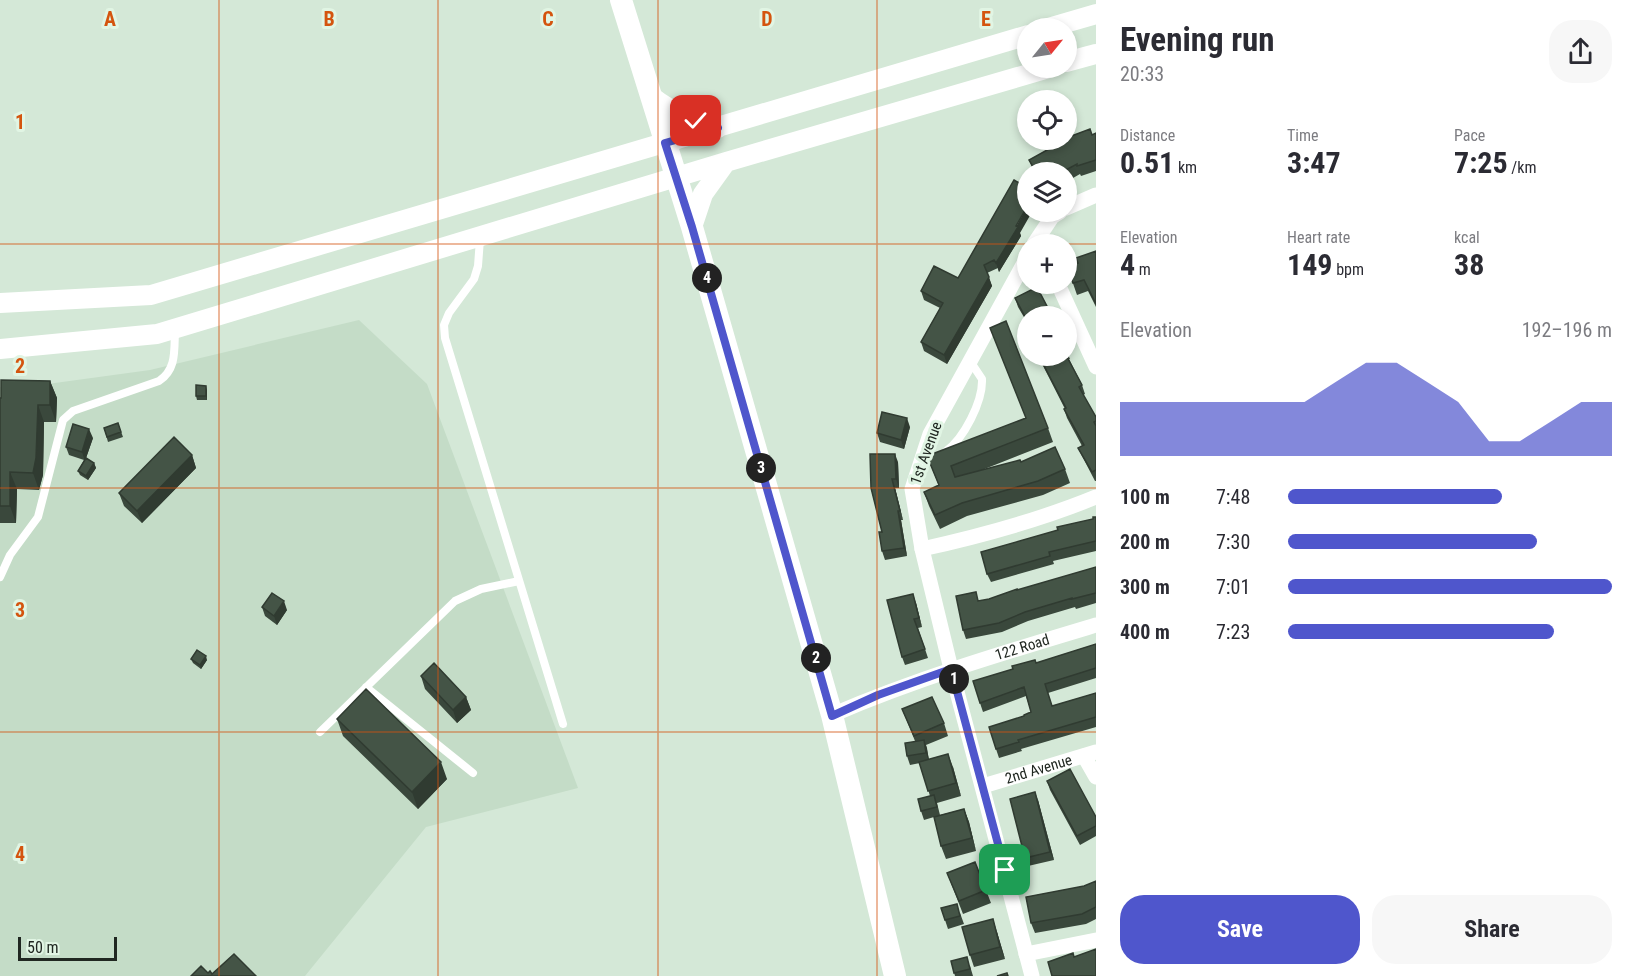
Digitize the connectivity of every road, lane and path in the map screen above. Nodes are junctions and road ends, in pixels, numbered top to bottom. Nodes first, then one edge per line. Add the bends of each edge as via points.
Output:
1 (621, 0) edge
2 (1096, 14) edge
3 (1077, 20) edge
4 (1017, 38) edge
5 (1096, 54) edge
6 (1077, 59) edge
7 (1017, 77) edge
8 (652, 97) junction
9 (718, 128) junction
10 (665, 143) junction
11 (726, 162) junction
12 (676, 179) junction
13 (1096, 195) edge
14 (1077, 203) edge
15 (692, 227) junction
16 (480, 237) junction
17 (1017, 276) edge
18 (1063, 294) edge
19 (0, 303) edge
20 (176, 328) junction
21 (0, 349) edge
22 (970, 361) junction
23 (1096, 367) edge
24 (938, 456) edge
25 (1096, 497) edge
26 (922, 549) junction
27 (0, 577) edge
28 (519, 581) junction
29 (1096, 625) edge
30 (951, 669) junction
31 (366, 687) junction
32 (832, 716) junction
33 (563, 724) dead end
34 (320, 732) dead end
35 (1090, 754) edge
36 (473, 773) dead end
37 (1096, 777) edge
38 (983, 786) junction
39 (1096, 940) edge
40 (1026, 954) junction
41 (895, 976) edge
42 (1032, 976) edge

1 - 8 main road
2 - 3 street
4 - 9 street
5 - 6 street
7 - 11 street
8 - 9 street via 684,118
8 - 10 main road
9 - 10 street
10 - 12 main road
10 - 19 street via 151,295
11 - 12 street
11 - 15 street via 703,195
12 - 15 main road
12 - 16 street
13 - 14 street
15 - 32 main road
16 - 20 street
16 - 28 lane via 474,279 449,313 444,325 445,338
17 - 22 street, 1st Avenue
18 - 23 street
20 - 21 street via 157,334
20 - 27 lane via 173,362 164,378 73,411 63,420 38,517 10,555
22 - 24 lane via 982,379 980,401 955,444
22 - 26 street, 1st Avenue via 930,434 912,489
25 - 26 street via 1007,528
26 - 30 street, 1st Avenue
28 - 31 lane via 481,589 455,601
28 - 33 lane
29 - 30 street, 122 Road
30 - 32 street, 122 Road
30 - 38 street, 1st Avenue
31 - 34 lane
31 - 36 lane
32 - 41 main road
35 - 37 street
35 - 38 street, 2nd Avenue
38 - 40 street, 1st Avenue
39 - 40 street
40 - 42 street, 1st Avenue

